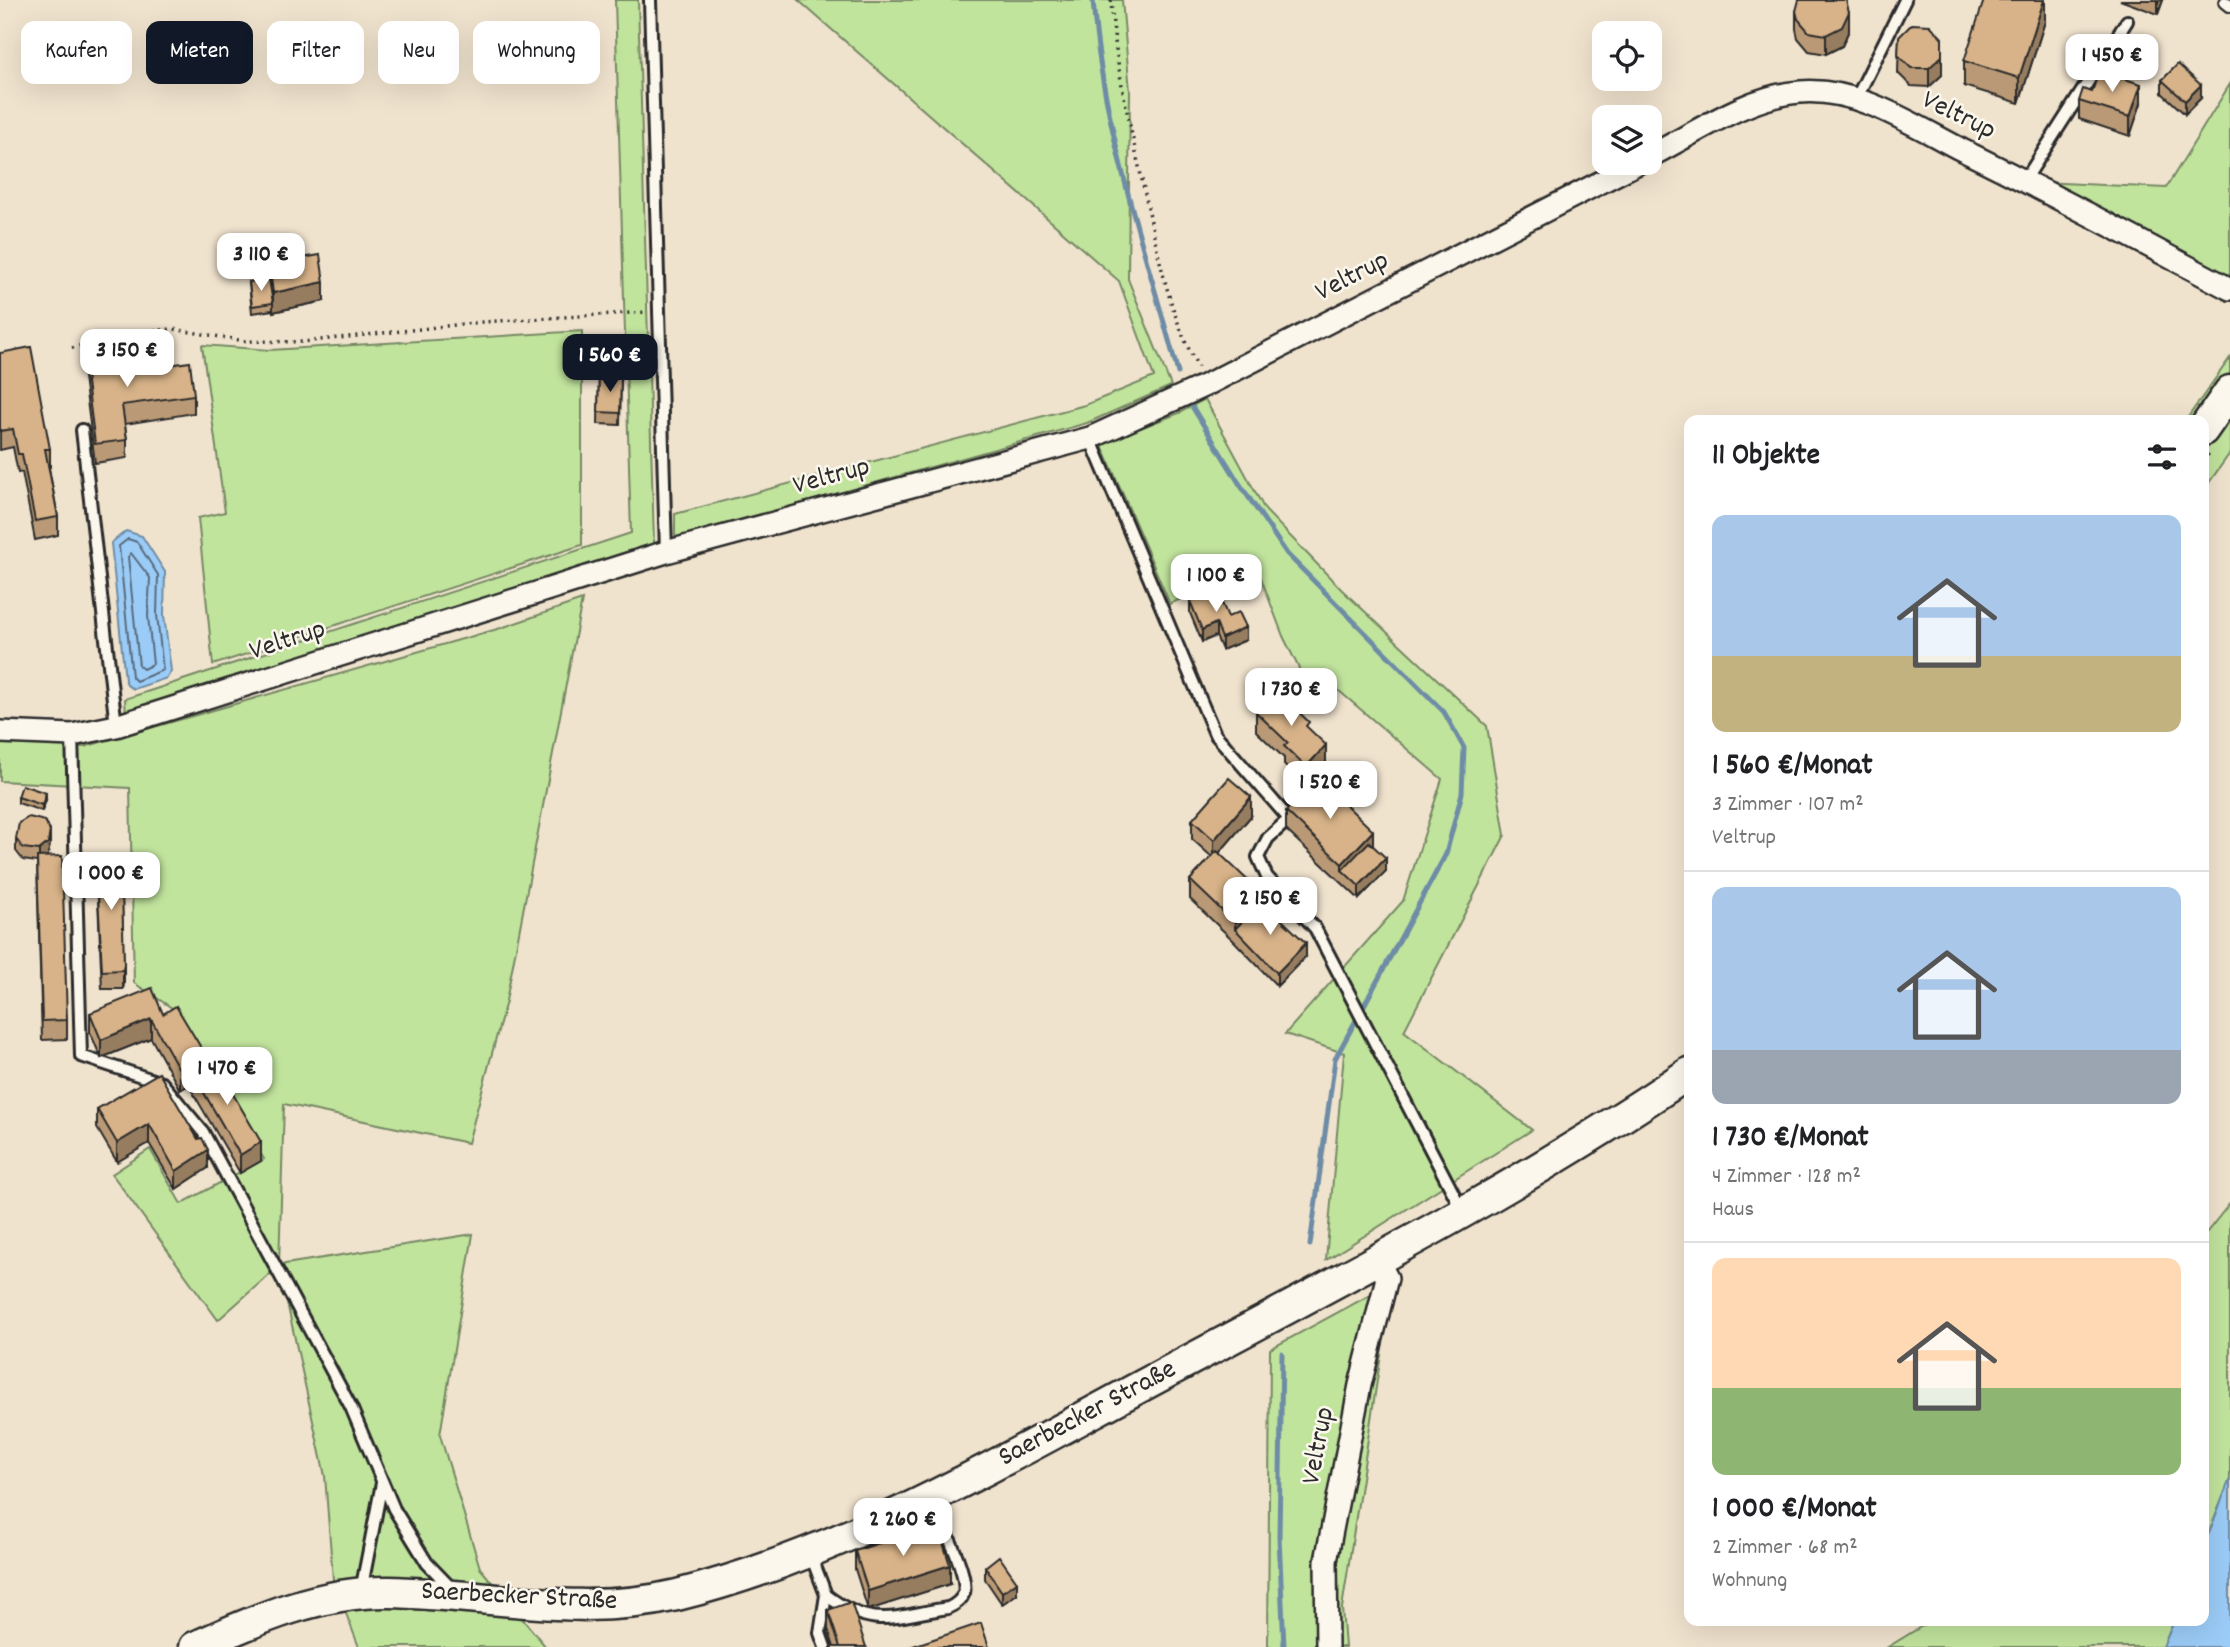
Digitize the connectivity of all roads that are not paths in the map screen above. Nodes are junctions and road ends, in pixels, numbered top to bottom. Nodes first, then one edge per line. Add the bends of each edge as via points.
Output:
1 (650, 0) edge
2 (1905, 0) edge
3 (2127, 21) dead end
4 (1856, 99) junction
5 (1662, 150) edge
6 (1615, 175) edge
7 (2025, 180) junction
8 (2230, 289) edge
9 (2230, 391) edge
10 (2209, 421) edge
11 (82, 430) dead end
12 (1090, 438) junction
13 (666, 552) junction
14 (116, 726) junction
15 (0, 733) edge
16 (72, 735) junction
17 (1684, 1076) edge
18 (1462, 1212) junction
19 (1378, 1261) junction
20 (382, 1481) junction
21 (930, 1498) junction
22 (810, 1550) junction
23 (360, 1594) junction
24 (826, 1595) junction
25 (460, 1597) junction
26 (195, 1647) edge
27 (825, 1647) edge
28 (1327, 1647) edge

1 - 13 lane
2 - 4 lane
3 - 7 lane
4 - 5 street, Veltrup via 1828,92 1777,95
4 - 7 street, Veltrup
6 - 12 street, Veltrup via 1208,384
7 - 8 street, Veltrup
9 - 10 main road
11 - 14 lane
12 - 13 street, Veltrup
12 - 18 lane via 1215,734 1289,819 1268,838 1258,857 1267,877 1315,928
13 - 14 street, Veltrup
14 - 16 street, Veltrup
15 - 16 street, Veltrup
16 - 20 lane via 82,1056 162,1083 203,1132 351,1407
17 - 18 main road, Saerbecker Straße
18 - 19 main road, Saerbecker Straße
19 - 21 main road, Saerbecker Straße
19 - 28 street, Veltrup via 1387,1278 1360,1385 1326,1561
20 - 23 lane
20 - 25 lane via 427,1563
21 - 22 main road, Saerbecker Straße
21 - 24 lane via 962,1580 964,1593 958,1603 875,1619 846,1610
22 - 24 lane
22 - 25 main road, Saerbecker Straße via 725,1581 644,1602 550,1605
23 - 25 main road, Saerbecker Straße
23 - 26 main road, Saerbecker Straße via 288,1608
24 - 27 lane via 820,1633

